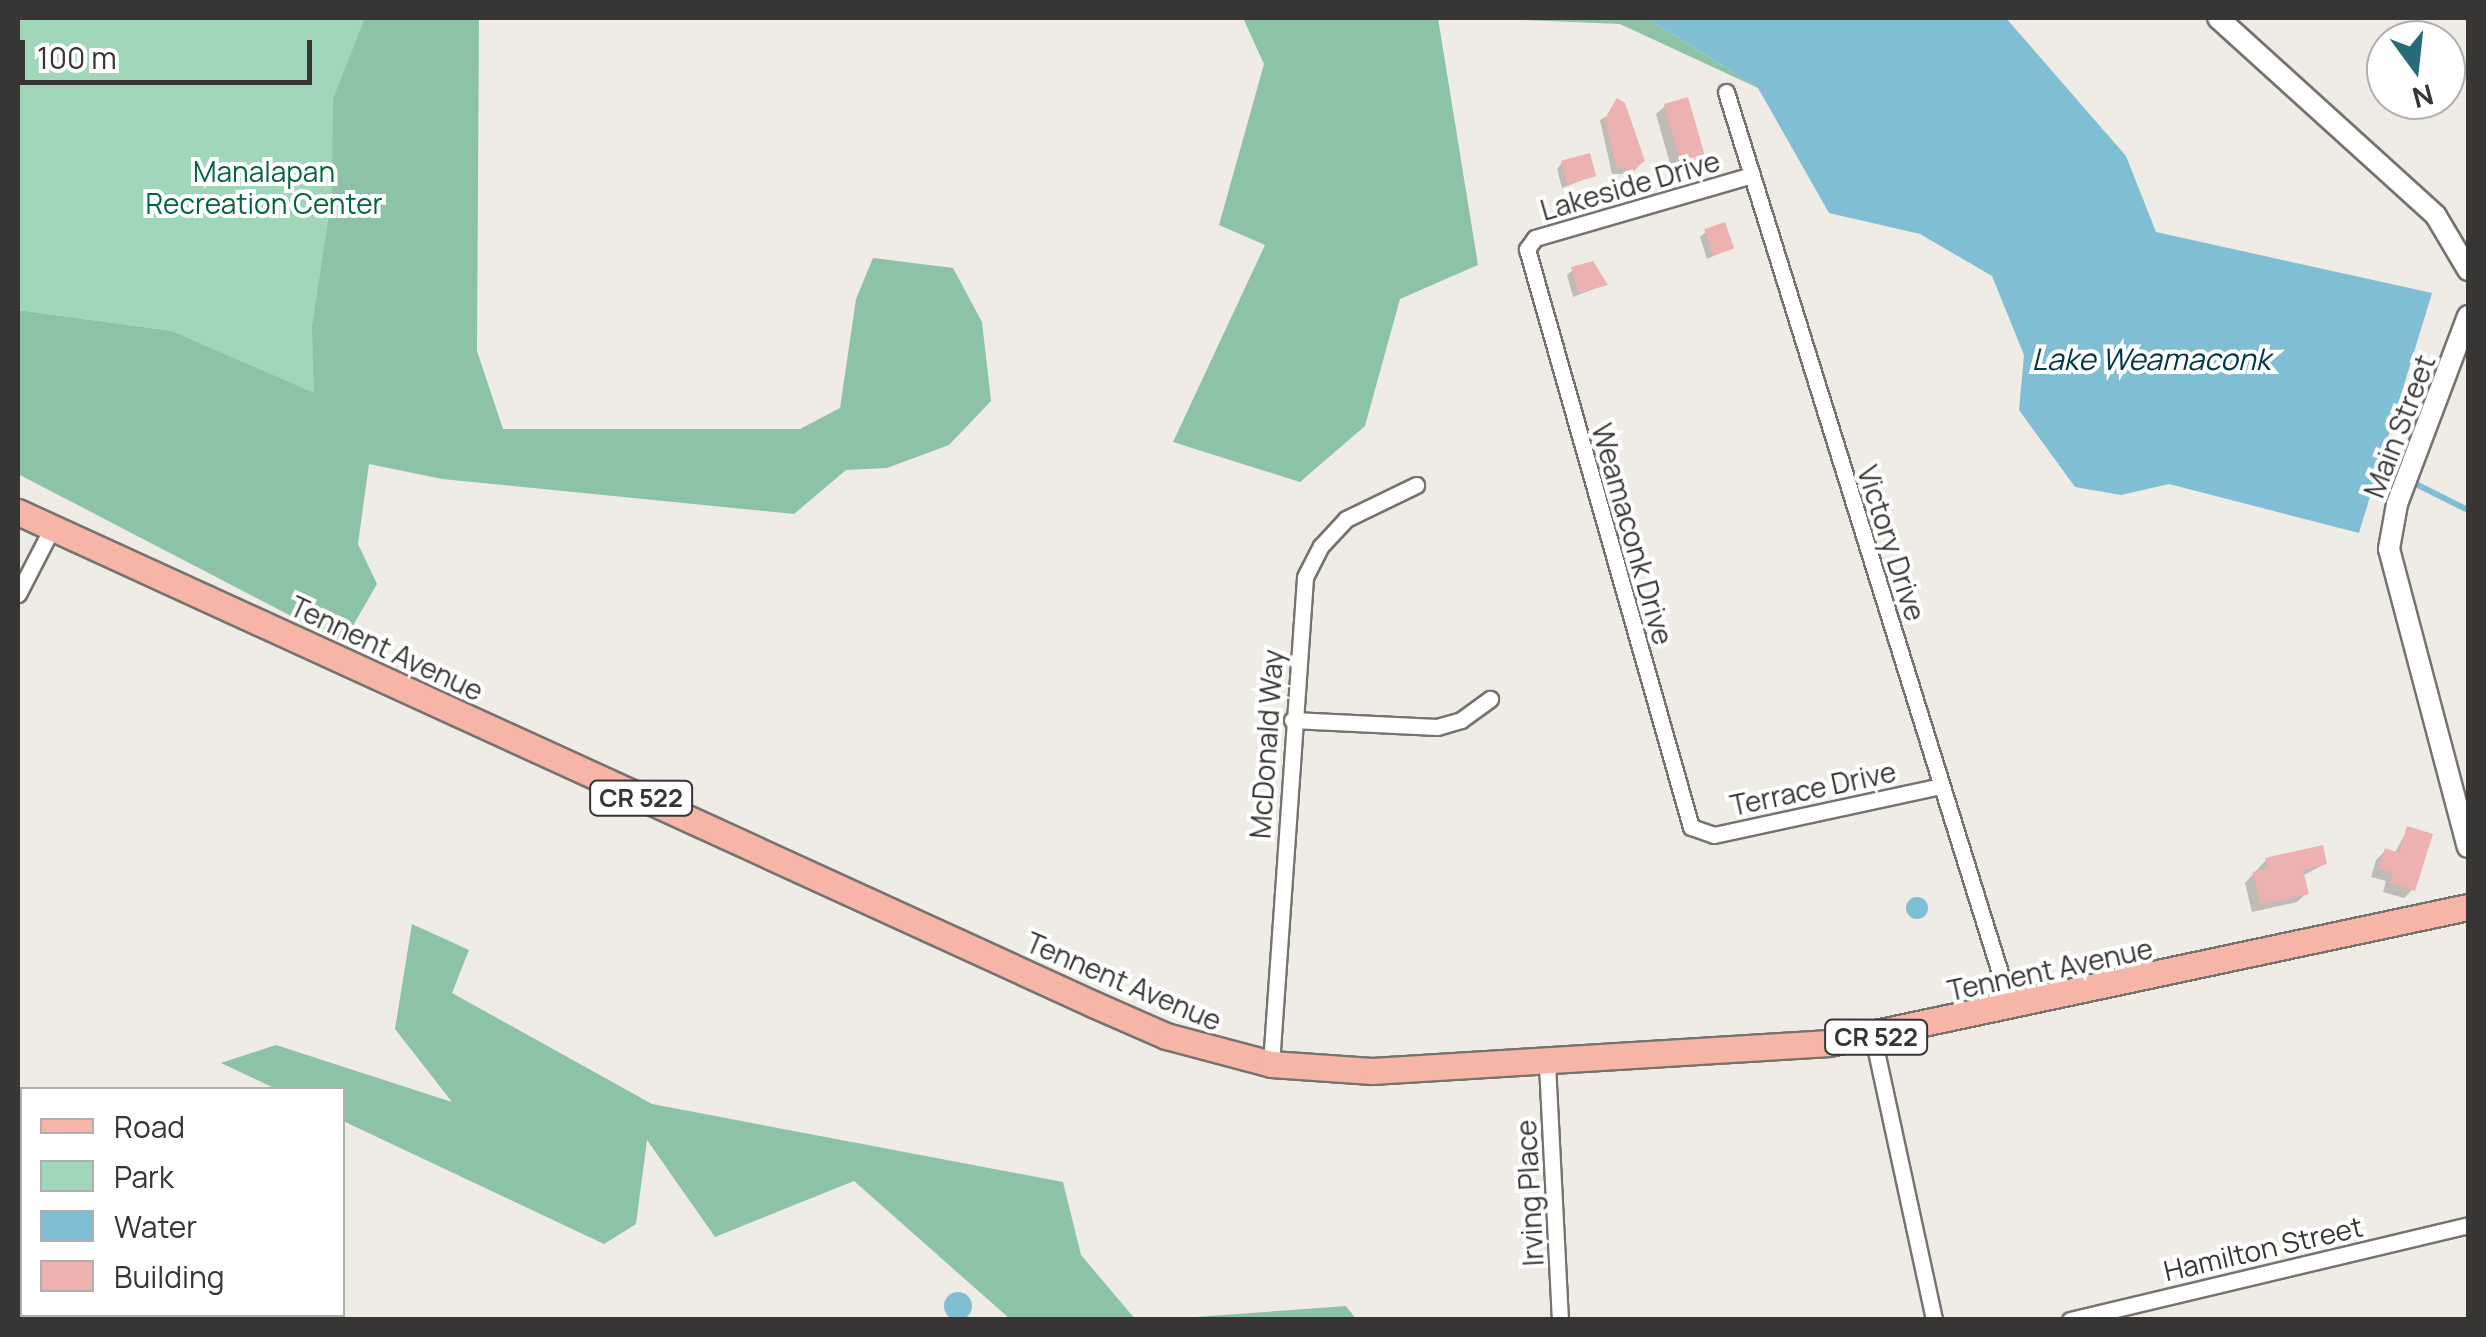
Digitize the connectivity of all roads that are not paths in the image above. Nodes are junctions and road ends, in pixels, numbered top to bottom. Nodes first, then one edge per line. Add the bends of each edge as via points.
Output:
1 (2218, 18) edge
2 (1726, 92) dead end
3 (1752, 176) junction
4 (1527, 249) joint
5 (2468, 270) edge
6 (2468, 316) edge
7 (1416, 485) dead end
8 (18, 512) edge
9 (52, 528) junction
10 (18, 594) edge
11 (1490, 699) dead end
12 (1292, 720) junction
13 (1941, 786) junction
14 (1696, 832) joint
15 (2468, 847) edge
16 (2468, 907) edge
17 (2011, 1008) junction
18 (1873, 1037) junction
19 (1271, 1064) junction
20 (1546, 1064) junction
21 (2468, 1225) edge
22 (1560, 1320) edge
23 (1934, 1320) edge
24 (2070, 1320) edge

1 - 5 street via 2436,216
2 - 3 street, Victory Drive
3 - 4 street, Lakeside Drive via 1536,238
3 - 13 street, Victory Drive
4 - 14 street, Weamaconk Drive
6 - 15 street, Main Street via 2397,504 2389,549
7 - 12 street, McDonald Way via 1346,519 1314,558 1300,600
8 - 9 main road, Tennent Avenue / CR 522
9 - 10 street
9 - 19 main road, Tennent Avenue / CR 522 via 1110,1012 1218,1054
11 - 12 street via 1437,727
12 - 19 street, McDonald Way
13 - 14 street, Terrace Drive via 1714,836
13 - 17 street, Victory Drive
16 - 17 main road, Tennent Avenue / CR 522
17 - 18 main road, Tennent Avenue / CR 522
18 - 20 main road, Tennent Avenue / CR 522
18 - 23 street
19 - 20 main road, Tennent Avenue / CR 522 via 1372,1071
20 - 22 street, Irving Place
21 - 24 street, Hamilton Street

